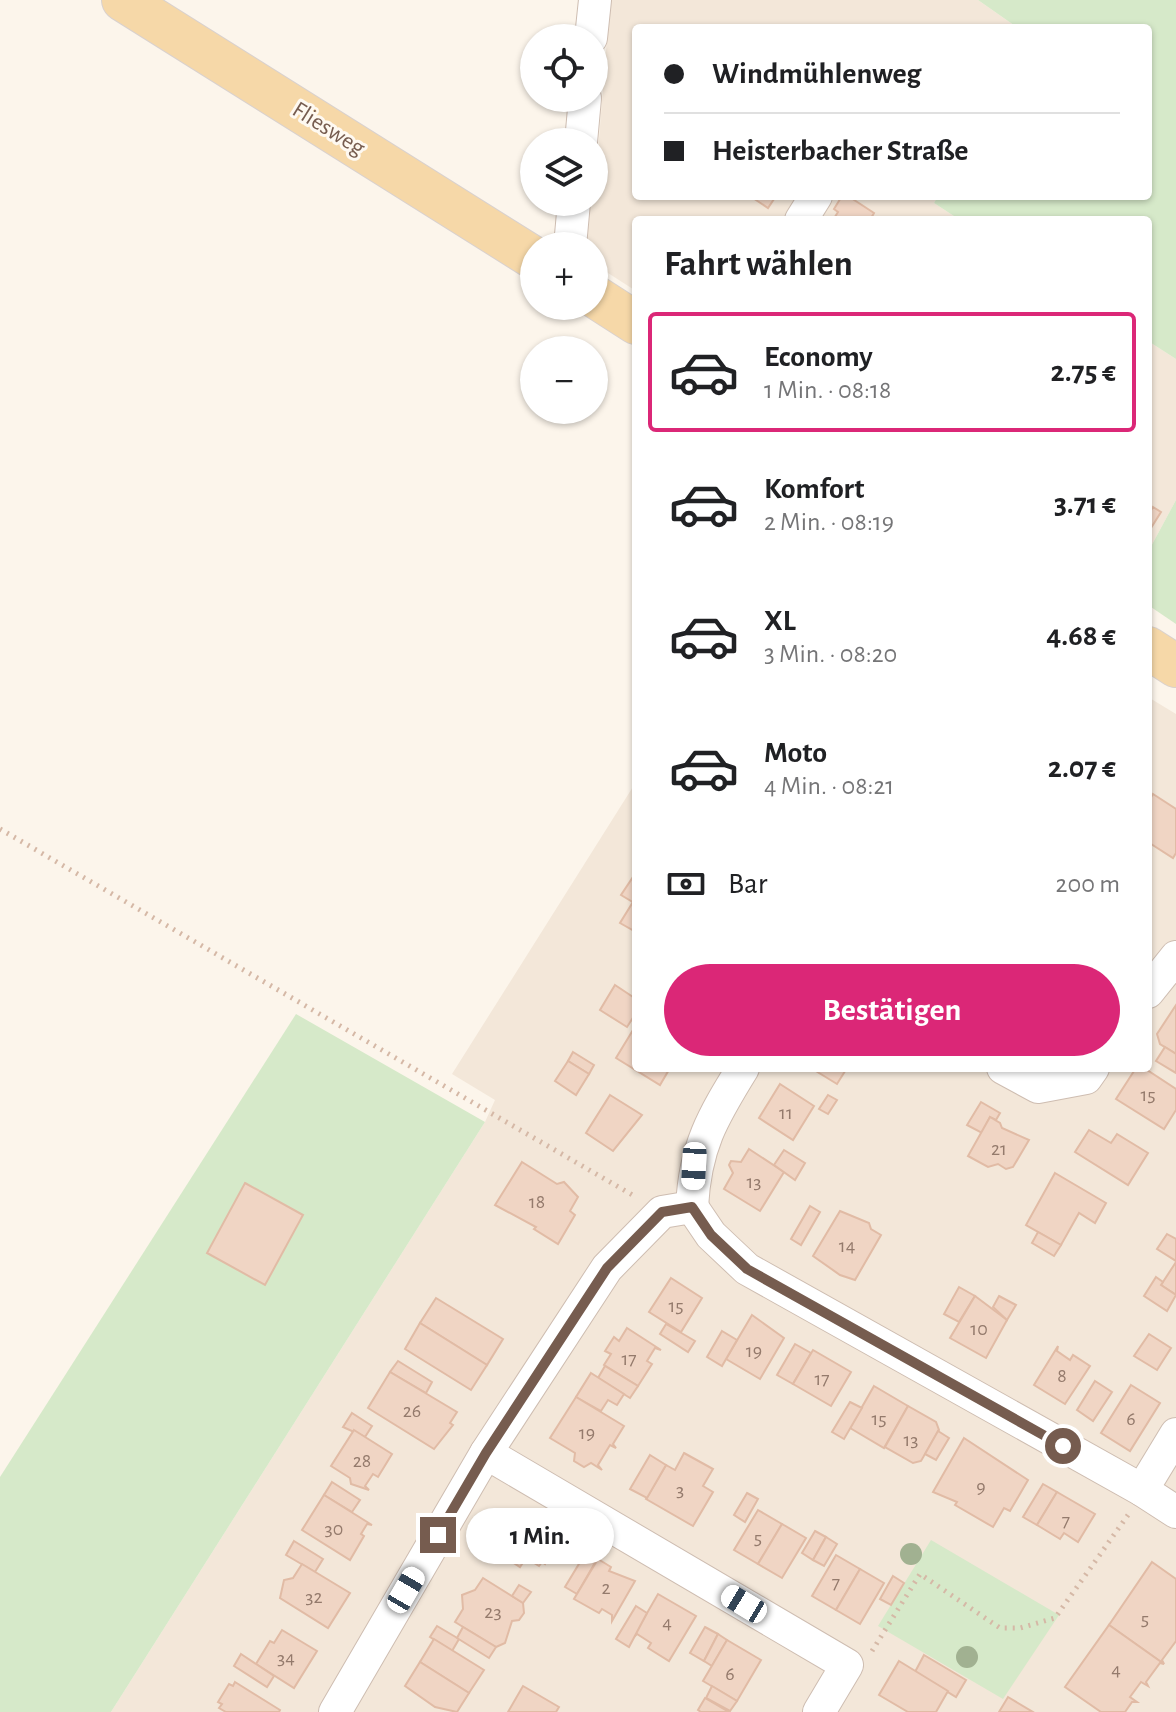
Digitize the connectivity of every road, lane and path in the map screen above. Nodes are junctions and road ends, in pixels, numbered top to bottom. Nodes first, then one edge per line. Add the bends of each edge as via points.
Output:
1 (123, 0) edge
2 (595, 0) edge
3 (592, 24) edge
4 (520, 249) edge
5 (608, 305) edge
6 (632, 320) edge
7 (1152, 651) edge
8 (1176, 666) edge
9 (0, 829) edge
10 (1176, 957) edge
11 (1152, 987) edge
12 (741, 1072) edge
13 (1010, 1072) edge
14 (1090, 1072) edge
15 (677, 1210) junction
16 (1176, 1434) edge
17 (486, 1453) junction
18 (1142, 1490) junction
19 (1176, 1512) edge
20 (847, 1665) junction
21 (347, 1708) edge
22 (819, 1712) edge

1 - 4 main road, Fliesweg
2 - 3 street
5 - 6 main road
7 - 8 main road
9 - 15 path
10 - 11 street
12 - 15 street via 710,1122
13 - 14 street via 1038,1087 1086,1078
15 - 17 street via 607,1268
15 - 18 street via 747,1269
16 - 18 street
17 - 20 street
17 - 21 street
18 - 19 street
18 - 20 path via 1055,1618 1000,1628 920,1574 870,1654
20 - 22 street

